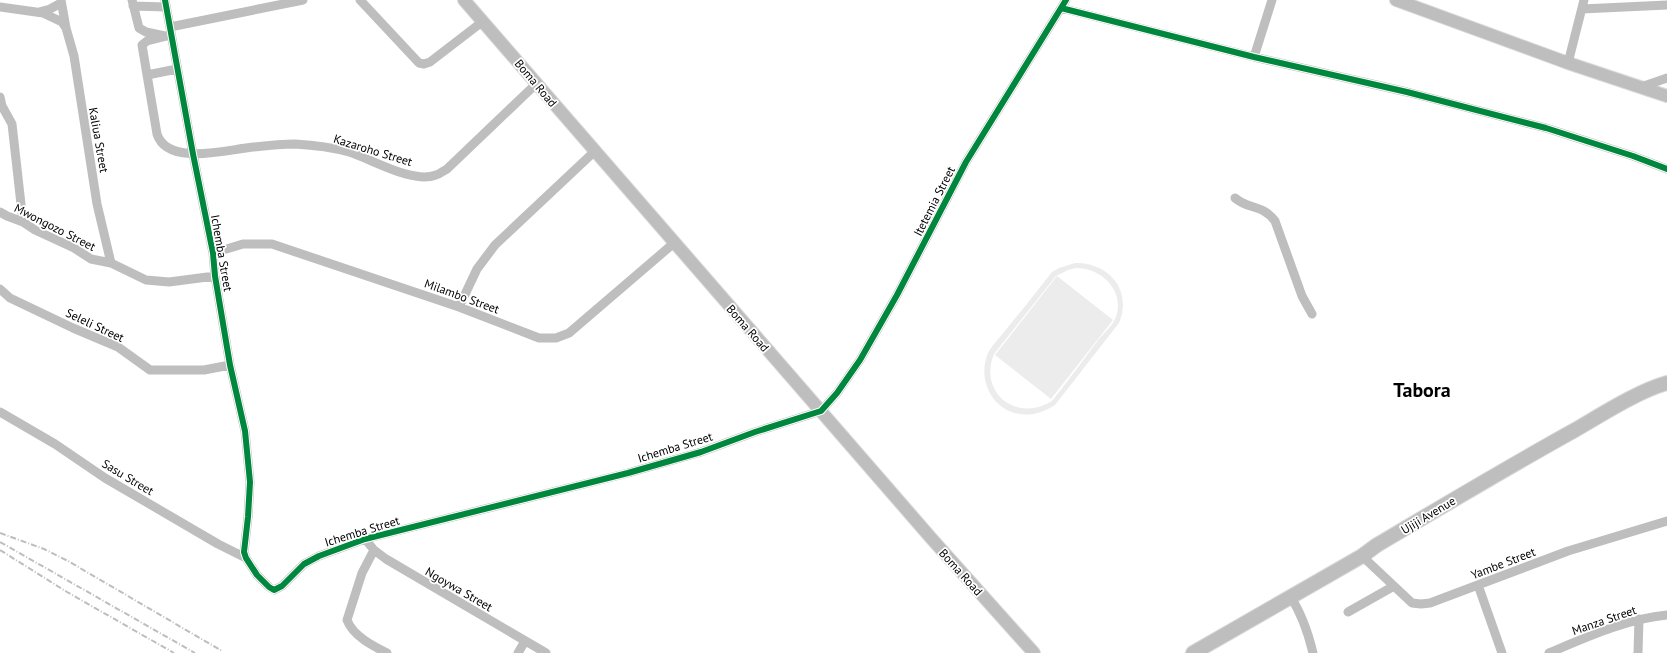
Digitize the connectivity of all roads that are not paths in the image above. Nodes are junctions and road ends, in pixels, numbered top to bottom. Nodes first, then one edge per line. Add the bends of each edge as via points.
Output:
1 (303, 0) edge
2 (360, 0) edge
3 (464, 0) edge
4 (1272, 0) edge
5 (1396, 0) edge
6 (1584, 0) edge
7 (61, 1) edge
8 (133, 3) edge
9 (165, 3) edge
10 (1063, 4) edge
11 (1667, 5) edge
12 (0, 7) edge
13 (1582, 9) junction
14 (38, 12) junction
15 (482, 22) junction
16 (64, 25) junction
17 (169, 33) junction
18 (1254, 57) junction
19 (1568, 63) junction
20 (177, 69) junction
21 (147, 75) junction
22 (1667, 78) edge
23 (536, 84) junction
24 (1641, 87) junction
25 (1667, 96) edge
26 (0, 97) edge
27 (596, 151) junction
28 (192, 154) junction
29 (1667, 169) edge
30 (1235, 198) dead end
31 (0, 212) edge
32 (23, 222) junction
33 (674, 243) junction
34 (213, 252) junction
35 (111, 264) junction
36 (215, 276) junction
37 (0, 289) edge
38 (459, 307) junction
39 (1312, 314) dead end
40 (230, 365) junction
41 (1665, 384) edge
42 (821, 411) junction
43 (0, 412) edge
44 (1667, 521) edge
45 (365, 539) junction
46 (374, 550) junction
47 (1362, 556) junction
48 (246, 558) junction
49 (1478, 585) junction
50 (1394, 586) junction
51 (1290, 596) junction
52 (1348, 612) dead end
53 (1667, 616) edge
54 (1639, 619) junction
55 (525, 641) junction
56 (387, 653) edge
57 (518, 653) edge
58 (546, 653) edge
59 (1034, 653) edge
60 (1193, 653) edge
61 (1314, 653) edge
62 (1502, 653) edge
63 (1550, 653) edge
64 (1638, 653) edge

1 - 17 street
2 - 15 street via 408,52 419,63 424,64
3 - 15 main road, Boma Road
4 - 18 street
5 - 19 main road
6 - 13 street
7 - 14 street via 47,10
7 - 16 street, Kaliua Street
8 - 9 street
8 - 17 street via 140,30
9 - 17 street, Ichemba Street
10 - 18 street
10 - 42 street, Itetemia Street via 966,162 860,360
11 - 13 street
12 - 14 street
13 - 19 street
14 - 16 street
15 - 23 main road, Boma Road
16 - 35 street, Kaliua Street via 74,56 98,204
17 - 20 street, Ichemba Street
17 - 21 street via 142,44
18 - 29 street via 1407,92 1546,128
19 - 24 main road
20 - 21 street
20 - 28 street, Ichemba Street
21 - 28 street via 159,140 164,146
22 - 24 street
23 - 27 main road, Boma Road
23 - 28 street, Kazaroho Street via 447,169 435,175 423,177 401,173 349,152 312,145 293,144
24 - 25 main road
26 - 32 street via 12,124
27 - 33 main road, Boma Road
27 - 38 street via 495,245 477,269
28 - 34 street, Ichemba Street
30 - 39 street via 1266,212 1275,221 1302,296
31 - 32 street, Mwongozo Street
32 - 35 street, Mwongozo Street via 91,259
33 - 38 street, Milambo Street via 569,333 556,338 539,338
33 - 42 main road, Boma Road
34 - 36 street, Ichemba Street
34 - 38 street, Milambo Street via 243,244 272,244
35 - 36 street, Mwongozo Street via 139,278 157,282
36 - 40 street, Ichemba Street
37 - 40 street, Seleli Street via 10,298 118,347 150,370 204,370
40 - 48 street, Ichemba Street via 245,431 250,482 244,552
41 - 47 highway, Ujiji Avenue via 1625,402 1502,471
42 - 45 street, Ichemba Street via 701,452 628,473
42 - 59 main road, Boma Road
43 - 48 street, Sasu Street via 55,444 105,478
44 - 49 street, Yambe Street via 1568,551
45 - 46 street, Ngoywa Street
45 - 48 street, Ichemba Street via 304,564 277,590 269,587
46 - 55 street, Ngoywa Street
46 - 56 street via 362,572 347,620 370,644
47 - 50 street, Yambe Street
47 - 51 highway, Ujiji Avenue
49 - 50 street, Yambe Street via 1430,603 1420,604 1412,603
49 - 62 street
50 - 52 street
51 - 60 highway, Ujiji Avenue
51 - 61 street via 1299,608
53 - 54 street, Manza Street
54 - 63 street, Manza Street
54 - 64 street
55 - 57 street
55 - 58 street, Ngoywa Street

